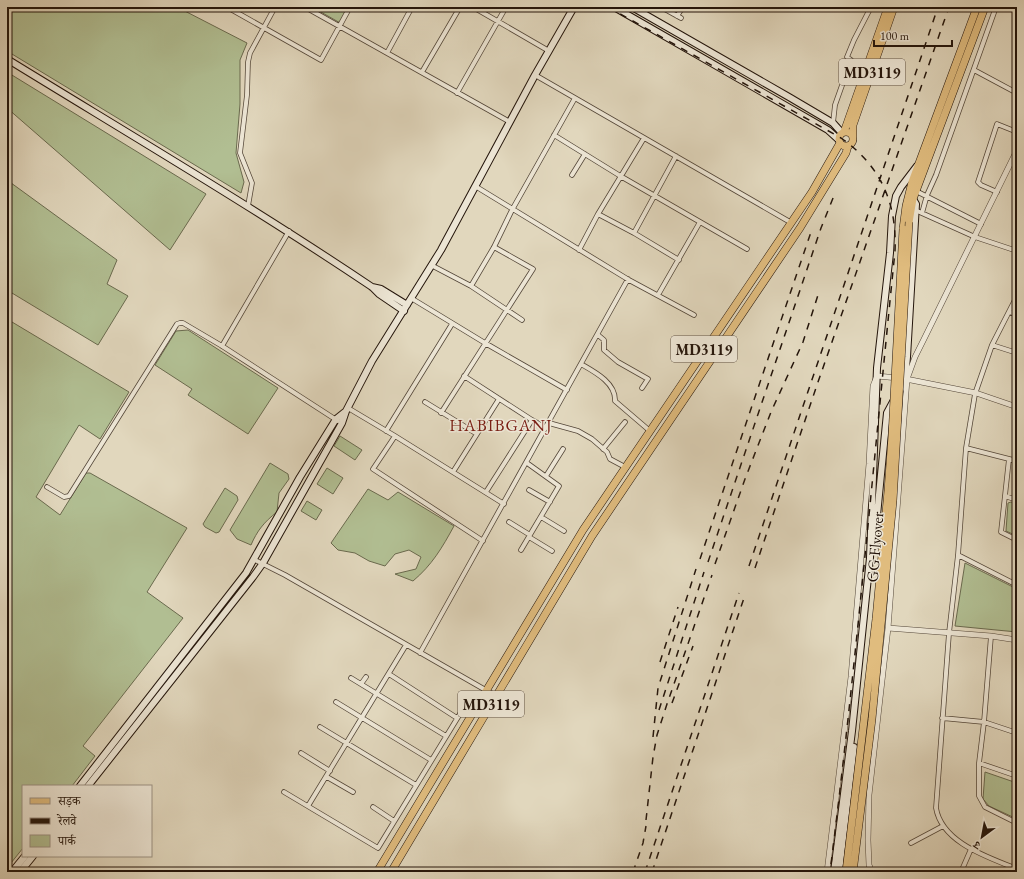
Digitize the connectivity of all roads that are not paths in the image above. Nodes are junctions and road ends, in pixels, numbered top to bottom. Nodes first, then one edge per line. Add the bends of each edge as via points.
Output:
1 (227, 7) edge
2 (275, 7) edge
3 (305, 7) edge
4 (350, 7) edge
5 (412, 7) edge
6 (460, 7) edge
7 (473, 7) edge
8 (506, 7) edge
9 (574, 7) edge
10 (614, 7) edge
11 (632, 7) edge
12 (662, 7) edge
13 (683, 7) edge
14 (871, 7) edge
15 (888, 7) edge
16 (894, 7) edge
17 (977, 7) edge
18 (986, 7) edge
19 (996, 7) edge
20 (498, 21) junction
21 (339, 26) junction
22 (264, 28) junction
23 (549, 51) junction
24 (964, 52) junction
25 (387, 53) junction
26 (7, 59) edge
27 (974, 70) junction
28 (422, 72) junction
29 (535, 75) junction
30 (457, 93) junction
31 (1017, 93) edge
32 (575, 98) junction
33 (510, 122) junction
34 (833, 123) junction
35 (843, 132) junction
36 (1017, 132) edge
37 (554, 135) junction
38 (853, 137) junction
39 (644, 138) junction
40 (840, 142) junction
41 (848, 146) junction
42 (1017, 150) edge
43 (585, 154) junction
44 (676, 156) junction
45 (920, 161) junction
46 (572, 175) dead end
47 (622, 177) junction
48 (475, 186) junction
49 (916, 191) junction
50 (997, 192) junction
51 (926, 195) junction
52 (654, 196) junction
53 (913, 200) junction
54 (248, 206) junction
55 (512, 210) junction
56 (916, 210) junction
57 (922, 213) junction
58 (598, 214) junction
59 (700, 222) junction
60 (790, 222) junction
61 (981, 224) junction
62 (289, 232) junction
63 (634, 233) junction
64 (974, 237) junction
65 (494, 247) junction
66 (575, 248) junction
67 (747, 250) dead end
68 (1017, 251) edge
69 (679, 260) junction
70 (431, 266) junction
71 (628, 279) junction
72 (471, 286) junction
73 (658, 295) junction
74 (1017, 296) edge
75 (411, 298) junction
76 (406, 308) junction
77 (506, 310) junction
78 (1009, 312) junction
79 (1017, 314) edge
80 (694, 315) dead end
81 (522, 320) dead end
82 (724, 320) junction
83 (452, 324) junction
84 (733, 327) junction
85 (598, 335) junction
86 (485, 343) junction
87 (992, 345) junction
88 (222, 346) junction
89 (1017, 352) edge
90 (581, 364) junction
91 (464, 376) junction
92 (877, 376) junction
93 (906, 379) junction
94 (642, 388) dead end
95 (567, 390) junction
96 (976, 393) junction
97 (499, 399) junction
98 (426, 402) dead end
99 (1017, 407) edge
100 (347, 410) junction
101 (441, 412) junction
102 (336, 419) junction
103 (532, 420) junction
104 (625, 422) dead end
105 (342, 423) junction
106 (549, 423) junction
107 (546, 428) junction
108 (386, 431) junction
109 (650, 431) junction
110 (477, 434) junction
111 (395, 436) junction
112 (966, 448) junction
113 (563, 449) dead end
114 (603, 449) junction
115 (1009, 458) junction
116 (1017, 461) edge
117 (527, 463) junction
118 (625, 467) junction
119 (453, 472) junction
120 (546, 476) junction
121 (298, 482) junction
122 (305, 486) junction
123 (47, 487) dead end
124 (529, 490) dead end
125 (486, 492) junction
126 (1005, 496) junction
127 (1017, 500) edge
128 (550, 502) junction
129 (504, 504) junction
130 (541, 517) junction
131 (509, 522) dead end
132 (564, 531) dead end
133 (530, 536) junction
134 (1017, 540) edge
135 (483, 541) junction
136 (521, 550) dead end
137 (552, 551) dead end
138 (958, 555) junction
139 (255, 560) junction
140 (262, 563) junction
141 (1017, 585) edge
142 (888, 628) junction
143 (949, 633) junction
144 (991, 636) junction
145 (1017, 640) edge
146 (406, 645) junction
147 (420, 653) junction
148 (389, 674) junction
149 (366, 677) dead end
150 (351, 678) dead end
151 (361, 684) junction
152 (486, 690) junction
153 (378, 693) junction
154 (496, 696) junction
155 (336, 702) dead end
156 (466, 704) dead end
157 (362, 718) junction
158 (457, 718) junction
159 (942, 718) junction
160 (984, 722) junction
161 (320, 727) dead end
162 (1017, 734) edge
163 (446, 736) junction
164 (347, 743) junction
165 (113, 749) junction
166 (301, 753) dead end
167 (431, 760) junction
168 (979, 763) junction
169 (330, 771) junction
170 (1017, 776) edge
171 (327, 777) junction
172 (81, 785) edge
173 (89, 785) edge
174 (416, 785) junction
175 (284, 792) dead end
176 (353, 792) dead end
177 (869, 795) junction
178 (848, 796) junction
179 (308, 806) junction
180 (373, 807) dead end
181 (394, 821) junction
182 (1017, 822) edge
183 (943, 826) junction
184 (911, 843) dead end
185 (971, 849) junction
186 (24, 857) edge
187 (32, 857) edge
188 (840, 862) junction
189 (1017, 869) edge
190 (12, 872) edge
191 (20, 872) edge
192 (377, 872) edge
193 (391, 872) edge
194 (827, 872) edge
195 (834, 872) edge
196 (839, 872) edge
197 (846, 872) edge
198 (852, 872) edge
199 (872, 872) edge
200 (961, 872) edge

1 - 22 street
2 - 22 street
3 - 21 street
4 - 21 street
5 - 25 street
6 - 28 street
7 - 20 street
8 - 20 street
9 - 23 main road
10 - 40 main road via 828,130
11 - 34 main road
12 - 13 street via 679,17
14 - 34 street via 847,57 851,60 835,105
15 - 35 main road, MD3119
16 - 38 main road, MD3119 via 853,125
17 - 24 main road
18 - 24 main road
19 - 27 street
20 - 23 street
20 - 30 street
21 - 22 street via 321,60
21 - 25 street
22 - 54 street via 250,53 248,62 247,101 240,153 252,183
23 - 29 main road
24 - 45 main road, GG Flyover
24 - 49 main road, GG Flyover via 933,149
25 - 28 street
26 - 54 main road
27 - 31 street
27 - 51 street via 936,175
28 - 30 street
29 - 32 street
29 - 33 main road
30 - 33 street
32 - 37 street
32 - 39 street
33 - 48 main road
34 - 35 main road
35 - 38 main road via 848,132
35 - 40 main road via 839,136
36 - 50 street via 997,124 978,182
37 - 43 street
37 - 55 street
38 - 41 main road via 852,143
39 - 44 street
39 - 47 street
40 - 41 main road
40 - 60 main road, MD3119 via 812,192
41 - 84 main road, MD3119 via 800,228
42 - 50 street
43 - 46 street
43 - 47 street
44 - 52 street
44 - 60 street
45 - 92 main road via 901,186 892,216
45 - 197 main road, GG Flyover, bridge via 912,182 903,229 892,436 876,626
47 - 52 street
47 - 58 street
48 - 55 street
48 - 70 main road
49 - 51 street
49 - 53 main road, GG Flyover
50 - 61 street
51 - 57 street
51 - 61 street
52 - 59 street
52 - 63 street
53 - 56 main road
53 - 198 main road, GG Flyover, bridge via 909,222 893,502 872,719
54 - 62 main road
55 - 65 street
55 - 66 street
56 - 57 street
56 - 93 main road
57 - 64 street
58 - 63 street
58 - 66 street
59 - 67 street
59 - 69 street
60 - 82 main road, MD3119
61 - 64 street
62 - 76 main road via 372,287 381,289
62 - 88 street
63 - 69 street
64 - 68 street
64 - 93 street
65 - 72 street
65 - 77 street via 533,269
66 - 71 street
69 - 73 street
70 - 72 street
70 - 75 main road
71 - 73 street
71 - 85 street
72 - 77 street
73 - 80 street
74 - 78 street
75 - 76 main road
75 - 83 street
76 - 100 main road via 372,360
77 - 81 street
77 - 86 street
78 - 79 street
78 - 87 street
82 - 84 main road
82 - 109 main road, MD3119
83 - 86 street
83 - 108 street
84 - 154 main road, MD3119 via 592,536
85 - 90 street
85 - 94 street via 604,340 604,350 618,362 648,380
86 - 91 street
86 - 95 street
87 - 89 street
87 - 96 street
88 - 102 street
88 - 123 street via 183,323 176,324 69,496 64,497
90 - 95 street
90 - 109 street via 597,373 616,394 615,401
91 - 97 street
91 - 101 street
92 - 93 street
92 - 194 street via 873,386 851,677
92 - 195 main road via 870,558
93 - 96 street
93 - 142 street
93 - 178 main road via 887,413 865,650
95 - 106 street
96 - 99 street
96 - 112 street
97 - 103 street
97 - 110 street
98 - 101 street
100 - 102 main road
100 - 105 main road
100 - 108 street
101 - 110 street
102 - 105 street
102 - 121 main road
103 - 107 street
103 - 125 street
104 - 114 street
105 - 122 main road
106 - 107 street
106 - 114 street via 578,431
107 - 117 street
108 - 111 street
109 - 118 main road, MD3119
110 - 119 street
111 - 119 street
111 - 135 street via 373,469
112 - 115 street
112 - 138 street
113 - 120 street
114 - 118 street via 610,459
115 - 116 street
115 - 126 street
117 - 120 street
117 - 129 street
118 - 152 main road, MD3119 via 583,530
119 - 125 street
120 - 128 street via 559,486
121 - 122 main road
121 - 139 main road
122 - 140 main road
124 - 128 street
125 - 129 street
126 - 127 street
126 - 134 street via 1001,532
128 - 130 street
129 - 135 street
130 - 132 street
130 - 133 street
131 - 133 street
133 - 136 street
133 - 137 street
135 - 147 street
138 - 141 street
138 - 143 street
139 - 140 street
139 - 165 main road
140 - 146 street
140 - 165 main road
142 - 143 street
142 - 177 street
143 - 144 street
143 - 159 street
144 - 145 street
144 - 160 street
146 - 147 street
146 - 148 street
147 - 152 street
148 - 153 street
148 - 158 street
149 - 151 street
150 - 151 street
151 - 153 street
152 - 154 street
152 - 192 main road, MD3119
153 - 157 street
153 - 163 street
154 - 193 main road, MD3119
155 - 157 street
156 - 158 street
157 - 164 street
157 - 167 street
158 - 163 street
159 - 160 street
159 - 183 street via 936,808
160 - 162 street
160 - 168 street
161 - 164 street
163 - 167 street
164 - 169 street
164 - 174 street
165 - 172 main road
165 - 173 main road
166 - 169 street
167 - 174 street
168 - 170 street
168 - 182 street via 979,796 985,808
169 - 171 street
171 - 176 street
171 - 179 street
174 - 181 street
175 - 179 street
177 - 178 main road
177 - 199 street via 868,858
178 - 188 main road
179 - 181 street via 378,848
180 - 181 street
183 - 184 street
183 - 185 street
185 - 189 street
185 - 200 street
186 - 190 main road
187 - 191 main road
188 - 196 main road
188 - 198 main road

